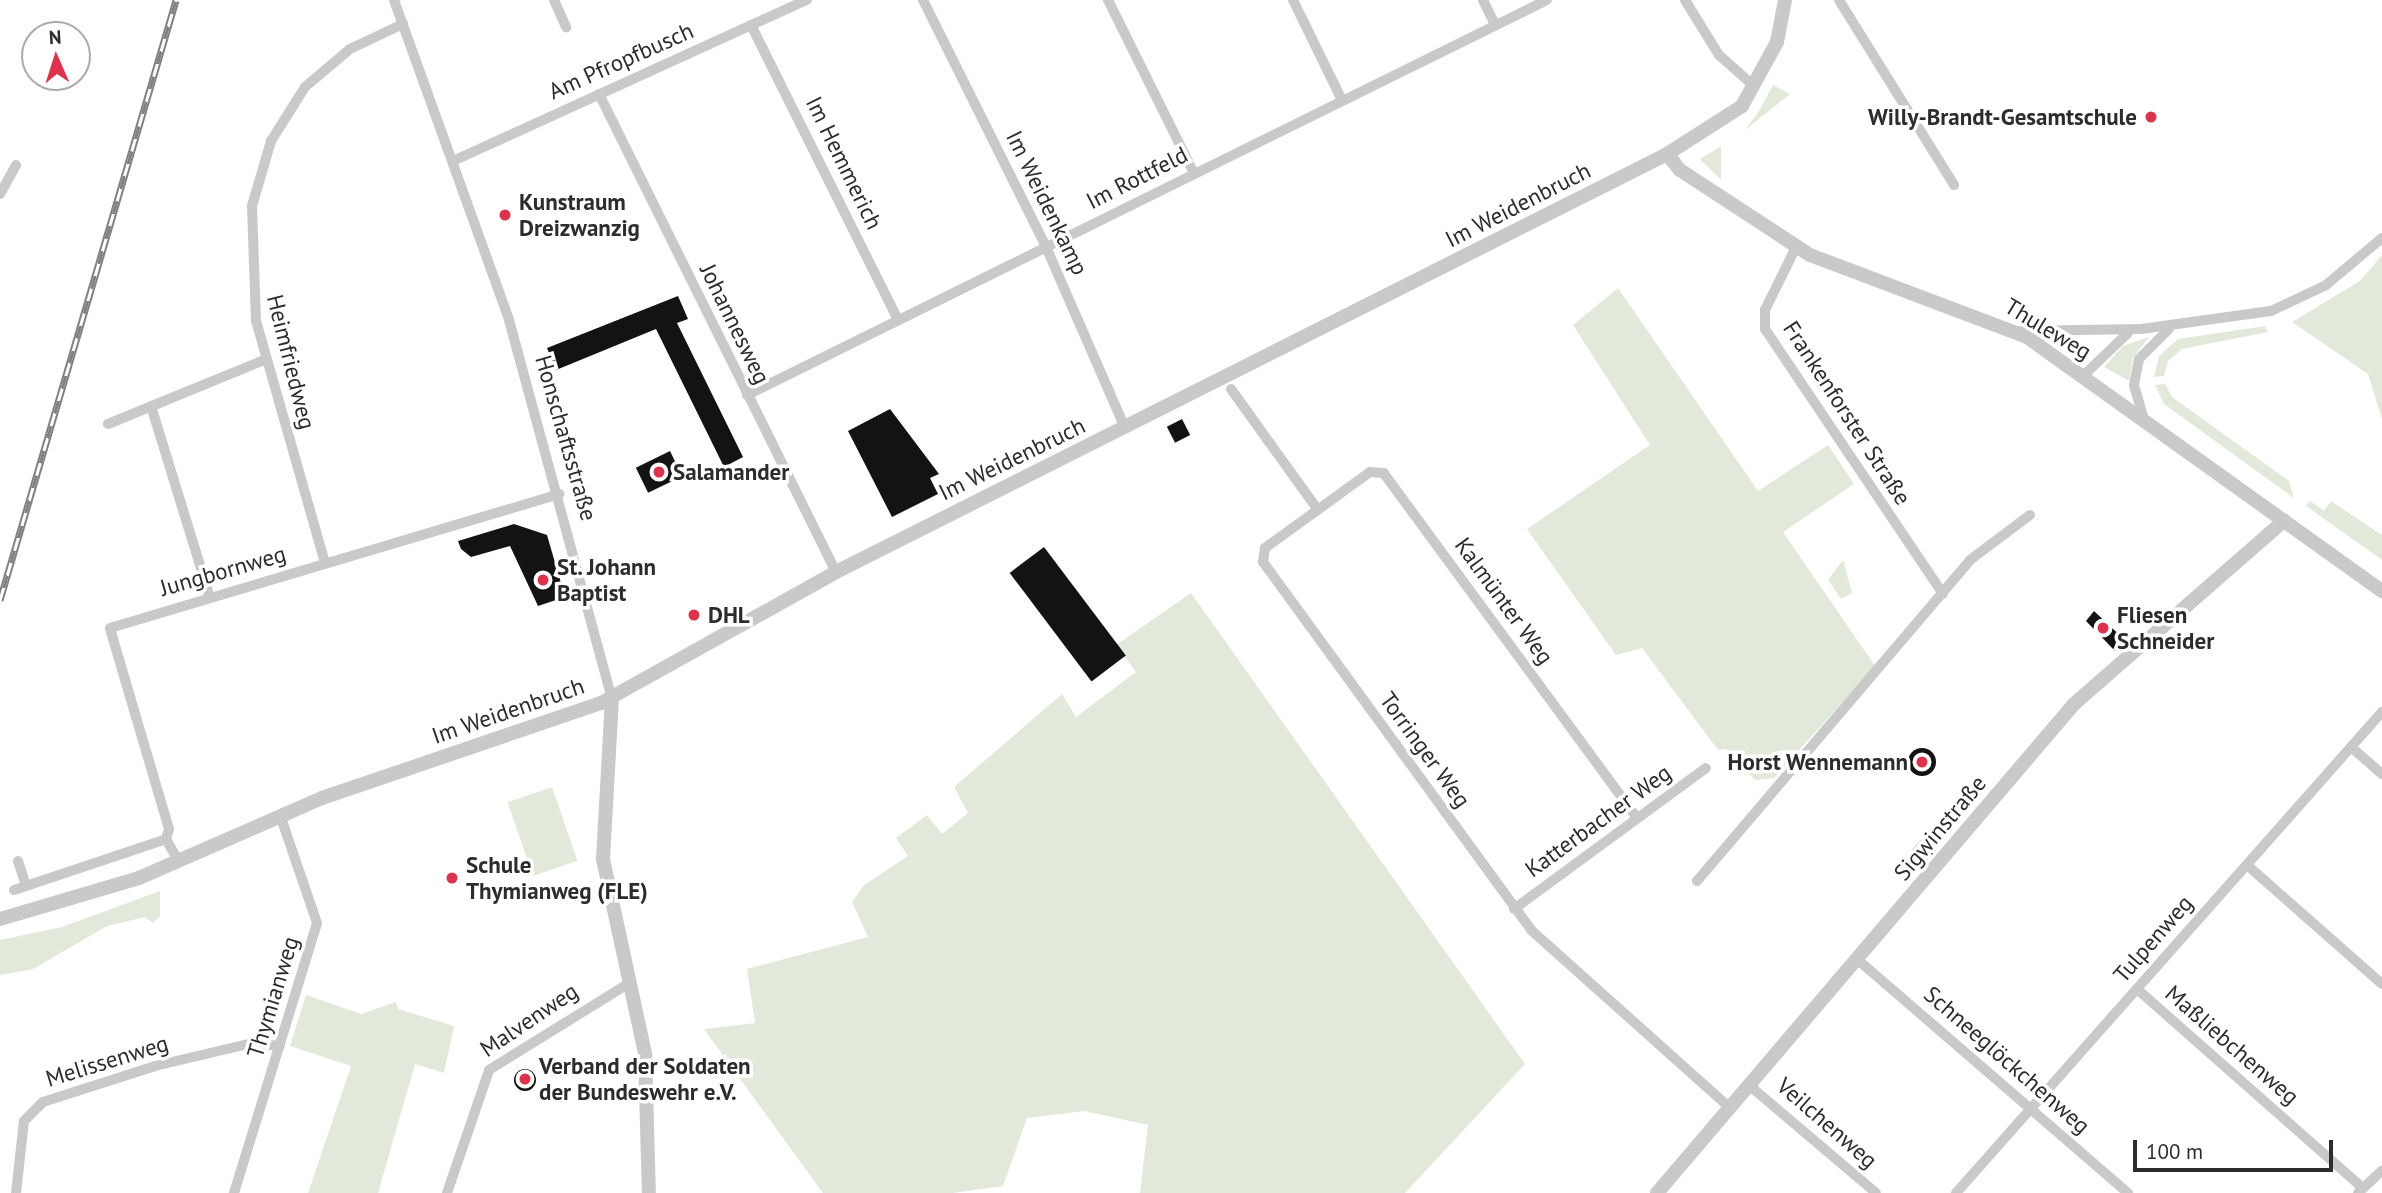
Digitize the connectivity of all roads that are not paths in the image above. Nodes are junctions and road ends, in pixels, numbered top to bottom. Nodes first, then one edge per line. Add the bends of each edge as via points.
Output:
1 (394, 0) edge
2 (554, 0) edge
3 (807, 0) edge
4 (923, 0) edge
5 (1108, 0) edge
6 (1293, 0) edge
7 (1483, 0) edge
8 (1548, 0) edge
9 (1685, 0) edge
10 (1784, 0) edge
11 (1839, 0) edge
12 (1494, 23) junction
13 (403, 24) junction
14 (751, 25) junction
15 (566, 27) dead end
16 (1754, 86) junction
17 (599, 94) junction
18 (1342, 100) junction
19 (1667, 154) junction
20 (453, 161) junction
21 (16, 165) dead end
22 (1194, 173) junction
23 (1954, 185) dead end
24 (0, 194) edge
25 (2382, 238) edge
26 (1046, 247) junction
27 (1796, 247) junction
28 (898, 320) junction
29 (2176, 326) junction
30 (2141, 329) junction
31 (2017, 331) junction
32 (264, 360) junction
33 (2083, 376) junction
34 (1231, 389) dead end
35 (747, 395) junction
36 (151, 406) junction
37 (2145, 422) junction
38 (108, 424) dead end
39 (1125, 428) junction
40 (559, 494) junction
41 (1318, 510) junction
42 (2030, 515) dead end
43 (2284, 521) junction
44 (325, 563) junction
45 (836, 572) junction
46 (2382, 591) edge
47 (209, 594) junction
48 (1943, 594) junction
49 (612, 698) junction
50 (2382, 712) edge
51 (2351, 747) junction
52 (1706, 768) dead end
53 (2382, 774) edge
54 (280, 815) junction
55 (1637, 818) junction
56 (166, 839) junction
57 (18, 861) dead end
58 (179, 862) junction
59 (2247, 865) junction
60 (1697, 881) dead end
61 (26, 886) junction
62 (14, 890) dead end
63 (1514, 909) junction
64 (0, 919) edge
65 (1858, 960) junction
66 (631, 982) junction
67 (2382, 984) edge
68 (2137, 989) junction
69 (280, 1046) junction
70 (1750, 1086) junction
71 (1731, 1108) junction
72 (2031, 1109) junction
73 (2382, 1171) edge
74 (2360, 1191) edge
75 (16, 1193) edge
76 (234, 1193) edge
77 (447, 1193) edge
78 (649, 1193) edge
79 (1657, 1193) edge
80 (1875, 1193) edge
81 (1956, 1193) edge
82 (2128, 1193) edge

1 - 13 street, Honschaftsstraße
2 - 15 street
3 - 14 street, Am Pfropfbusch
4 - 26 street, Im Weidenkamp
5 - 22 street
6 - 18 street
7 - 12 street
8 - 12 street, Im Rottfeld
9 - 16 street via 1719,55
10 - 16 street, Im Weidenbruch via 1777,42
11 - 23 street
12 - 18 street, Im Rottfeld
13 - 20 street, Honschaftsstraße
13 - 32 street, Heimfriedweg via 327,67 305,87 271,141 252,206 249,246
14 - 17 street, Am Pfropfbusch
14 - 28 street, Im Hemmerich
16 - 19 street, Im Weidenbruch via 1726,121
17 - 20 street, Am Pfropfbusch
17 - 35 street, Johannesweg
18 - 22 street, Im Rottfeld
19 - 27 street, Thuleweg via 1680,170
19 - 39 street, Im Weidenbruch
20 - 40 street, Honschaftsstraße via 493,270
21 - 24 street
22 - 26 street, Im Rottfeld
25 - 29 street via 2326,285 2281,307
26 - 28 street, Im Rottfeld
26 - 39 street, Im Weidenkamp
27 - 31 street, Thuleweg
27 - 48 street, Frankenforster Straße via 1765,310 1765,329
28 - 35 street, Im Rottfeld
29 - 30 street
29 - 37 street via 2148,344 2138,359 2134,385
30 - 31 street
30 - 33 street via 2113,341
31 - 33 street, Thuleweg
32 - 36 street
32 - 44 street, Heimfriedweg
33 - 37 street, Thuleweg
34 - 41 street
35 - 45 street, Johannesweg
36 - 38 street
36 - 47 street
37 - 43 street, Thuleweg
39 - 45 street, Im Weidenbruch
40 - 44 street, Jungbornweg
40 - 49 street, Honschaftsstraße
41 - 55 street, Kalmünter Weg via 1370,472 1384,473
41 - 63 street, Torringer Weg via 1265,548 1263,562
42 - 48 street via 1984,546
43 - 46 street, Thuleweg
43 - 65 street, Sigwinstraße via 2074,704
44 - 47 street, Jungbornweg
45 - 49 street, Im Weidenbruch
47 - 56 street, Jungbornweg via 110,628 169,829
48 - 60 street
49 - 54 street, Im Weidenbruch
49 - 66 street, Honschaftsstraße via 603,859
50 - 51 street, Tulpenweg
51 - 53 street
51 - 59 street, Tulpenweg
52 - 55 street, Katterbacher Weg
54 - 58 street, Im Weidenbruch
54 - 69 street, Thymianweg via 317,923
55 - 63 street, Katterbacher Weg
56 - 58 street
56 - 61 street
57 - 61 street
58 - 64 street, Im Weidenbruch
59 - 67 street
59 - 68 street, Tulpenweg
61 - 62 street
63 - 71 street, Torringer Weg via 1572,973
65 - 70 street, Sigwinstraße
65 - 72 street, Schneeglöckchenweg
66 - 77 street, Malvenweg via 489,1070
66 - 78 street, Honschaftsstraße via 645,1054
68 - 72 street, Tulpenweg
68 - 74 street, Maßliebchenweg
69 - 75 street, Melissenweg via 252,1043 191,1057 43,1102 24,1121
69 - 76 street, Thymianweg
70 - 71 street, Sigwinstraße
70 - 80 street, Veilchenweg
71 - 79 street, Sigwinstraße
72 - 81 street, Tulpenweg
72 - 82 street, Schneeglöckchenweg
73 - 74 street

